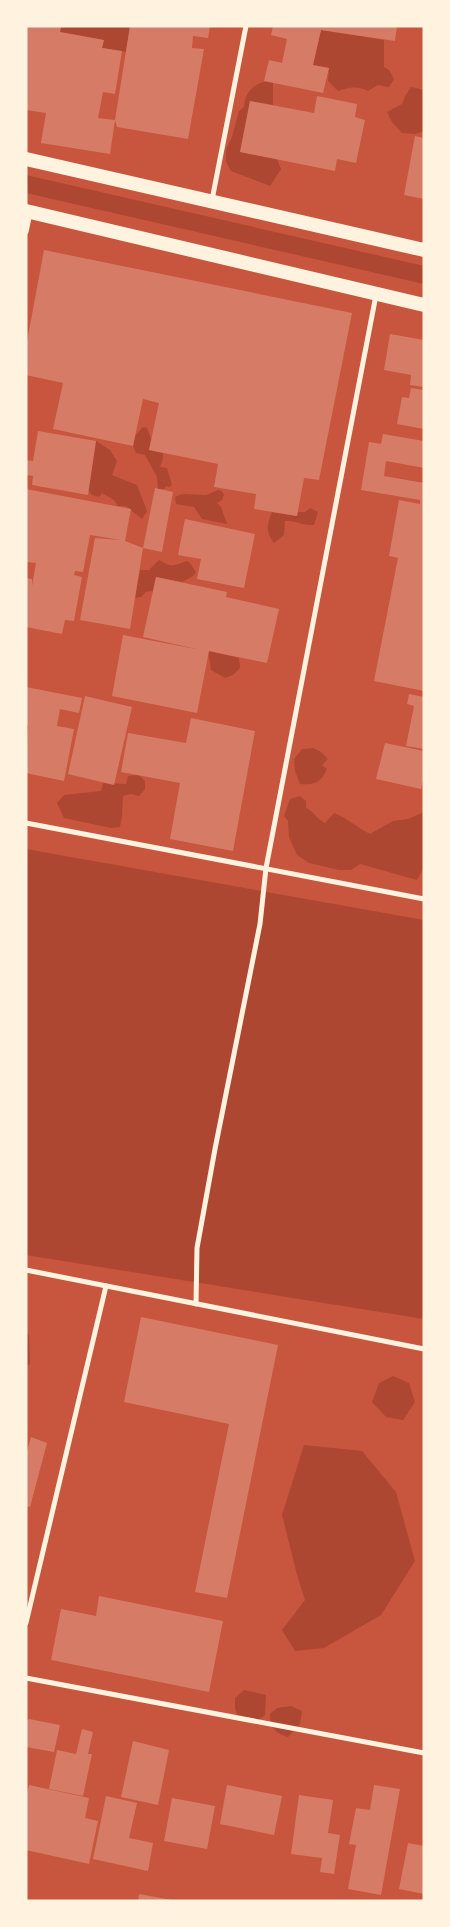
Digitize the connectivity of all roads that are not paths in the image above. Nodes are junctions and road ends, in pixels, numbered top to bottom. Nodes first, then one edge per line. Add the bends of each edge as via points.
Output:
1 (246, 26) edge
2 (26, 159) edge
3 (212, 200) junction
4 (28, 212) edge
5 (26, 232) edge
6 (424, 250) edge
7 (376, 294) junction
8 (424, 305) edge
9 (26, 823) edge
10 (266, 868) junction
11 (424, 899) edge
12 (26, 1270) edge
13 (106, 1286) junction
14 (196, 1304) junction
15 (424, 1348) edge
16 (26, 1623) edge
17 (26, 1678) edge
18 (424, 1754) edge

1 - 3 street
2 - 3 highway
3 - 6 highway
4 - 5 street
4 - 7 highway
7 - 8 highway
7 - 10 street
9 - 10 street
10 - 11 street
10 - 14 street via 260,924 197,1248
12 - 13 street
13 - 14 street
13 - 16 street
14 - 15 street
17 - 18 street

